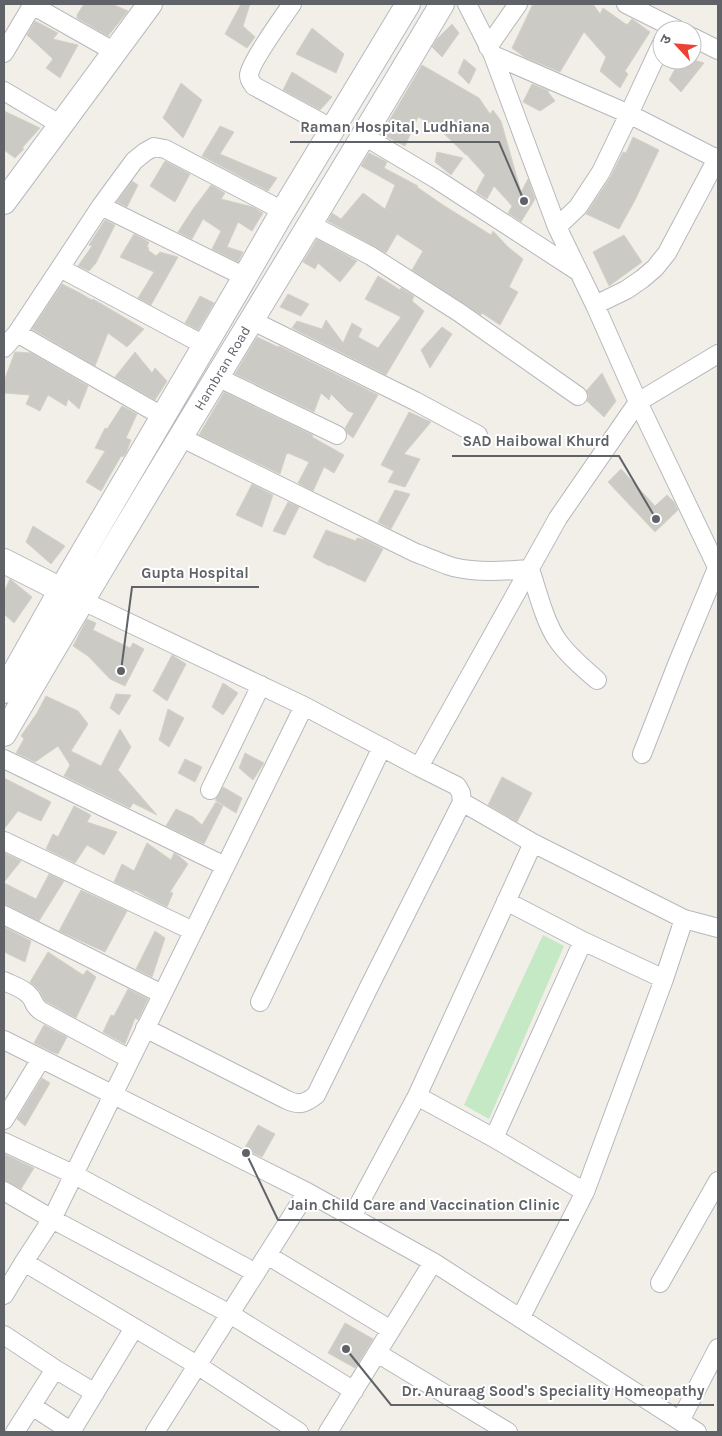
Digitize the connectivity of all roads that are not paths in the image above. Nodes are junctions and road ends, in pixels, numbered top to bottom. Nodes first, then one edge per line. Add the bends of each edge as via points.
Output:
1 (32, 4) edge
2 (150, 4) edge
3 (292, 4) edge
4 (408, 4) edge
5 (442, 4) edge
6 (467, 4) edge
7 (518, 4) edge
8 (626, 4) edge
9 (655, 20) edge
10 (702, 42) edge
11 (718, 50) edge
12 (491, 51) junction
13 (115, 52) junction
14 (4, 53) edge
15 (652, 64) edge
16 (4, 90) edge
17 (629, 114) junction
18 (61, 125) junction
19 (333, 129) junction
20 (364, 136) junction
21 (718, 158) edge
22 (4, 201) edge
23 (101, 206) junction
24 (282, 211) junction
25 (310, 224) junction
26 (558, 227) junction
27 (60, 268) junction
28 (579, 272) junction
29 (245, 277) junction
30 (595, 305) junction
31 (251, 320) junction
32 (17, 334) junction
33 (204, 345) junction
34 (4, 348) edge
35 (718, 354) edge
36 (217, 377) junction
37 (578, 396) dead end
38 (638, 402) junction
39 (162, 416) junction
40 (337, 435) dead end
41 (478, 435) dead end
42 (180, 437) junction
43 (4, 561) edge
44 (718, 568) edge
45 (530, 569) junction
46 (71, 595) junction
47 (8, 676) edge
48 (597, 680) dead end
49 (261, 685) junction
50 (304, 706) junction
51 (4, 734) edge
52 (382, 747) junction
53 (642, 754) dead end
54 (4, 759) edge
55 (419, 767) junction
56 (210, 790) dead end
57 (462, 802) junction
58 (4, 841) edge
59 (533, 843) junction
60 (225, 866) junction
61 (506, 902) junction
62 (4, 915) edge
63 (684, 919) junction
64 (718, 928) edge
65 (193, 931) junction
66 (583, 941) junction
67 (4, 980) edge
68 (664, 980) junction
69 (162, 994) junction
70 (260, 1002) dead end
71 (145, 1028) junction
72 (4, 1040) edge
73 (41, 1059) junction
74 (130, 1059) junction
75 (112, 1094) junction
76 (417, 1096) junction
77 (4, 1120) edge
78 (494, 1138) junction
79 (4, 1142) edge
80 (73, 1174) junction
81 (718, 1181) edge
82 (4, 1191) edge
83 (307, 1192) junction
84 (585, 1192) junction
85 (352, 1217) junction
86 (52, 1219) junction
87 (267, 1255) junction
88 (24, 1262) junction
89 (433, 1262) junction
90 (256, 1273) junction
91 (660, 1283) dead end
92 (4, 1295) edge
93 (230, 1314) junction
94 (521, 1317) junction
95 (134, 1328) junction
96 (391, 1330) junction
97 (4, 1335) edge
98 (718, 1348) edge
99 (377, 1353) junction
100 (197, 1365) junction
101 (55, 1369) junction
102 (354, 1391) junction
103 (95, 1393) junction
104 (32, 1406) junction
105 (680, 1421) junction
106 (15, 1432) edge
107 (72, 1432) edge
108 (155, 1432) edge
109 (299, 1432) edge
110 (328, 1432) edge
111 (508, 1432) edge
112 (697, 1432) edge

1 - 13 street
1 - 14 street
2 - 13 main road
3 - 19 street via 253,63 250,80 254,86
4 - 19 main road, Hambran Road
5 - 20 main road, Hambran Road
6 - 12 street
7 - 12 street
8 - 9 street
10 - 11 street
12 - 17 street
12 - 26 street
13 - 18 main road
15 - 17 street
16 - 18 street
17 - 21 street
17 - 26 street via 601,172 578,207
18 - 22 main road
19 - 24 main road, Hambran Road
20 - 25 main road, Hambran Road
20 - 28 street
21 - 30 street via 668,253 642,279
23 - 24 street via 134,161 154,147 165,149
23 - 27 street
23 - 29 street
24 - 29 main road, Hambran Road
25 - 31 main road, Hambran Road
25 - 37 street via 371,256 460,313
26 - 28 street
27 - 32 street
27 - 33 street
28 - 30 street
29 - 33 main road, Hambran Road
30 - 38 street
31 - 36 main road, Hambran Road
31 - 41 street
32 - 34 street
32 - 39 street
33 - 39 main road, Hambran Road
35 - 38 street
36 - 40 street
36 - 42 main road, Hambran Road
38 - 44 street
38 - 45 street via 558,518
39 - 46 main road, Hambran Road
42 - 45 street via 416,553 478,571
42 - 46 main road, Hambran Road
43 - 46 main road
44 - 53 street
45 - 48 street via 553,632 566,651
45 - 55 street
46 - 47 main road, Hambran Road
46 - 49 street
46 - 51 main road, Hambran Road
49 - 50 street
49 - 56 street
50 - 52 street
50 - 60 street
52 - 55 street
52 - 70 street
54 - 60 street
55 - 57 street via 458,786
57 - 59 street
57 - 71 street via 316,1095 308,1102 301,1104 288,1100
58 - 65 street
59 - 61 street
59 - 63 street
60 - 65 street
61 - 66 street
61 - 76 street
62 - 69 street
63 - 64 street
63 - 68 street
65 - 69 street
66 - 68 street
66 - 78 street
67 - 74 street via 28,993 41,1011
68 - 84 street
69 - 71 street
71 - 74 street
72 - 73 street
73 - 75 street
73 - 77 street
74 - 75 street
75 - 80 street
75 - 83 street
76 - 78 street
76 - 85 street
78 - 84 street
79 - 80 street
80 - 86 street
80 - 90 street
81 - 91 street
82 - 86 street
83 - 85 street
83 - 87 street
84 - 94 street
85 - 89 street
86 - 88 street
86 - 93 street
87 - 90 street
87 - 96 street
88 - 92 street
88 - 95 street
89 - 94 street
89 - 96 street
90 - 93 street
93 - 100 street
93 - 102 street
94 - 105 street
95 - 100 street
95 - 103 street
96 - 99 street
97 - 101 street
98 - 105 street
99 - 102 street
99 - 111 street
100 - 108 street
100 - 109 street
101 - 103 street
101 - 104 street
102 - 110 street
103 - 107 street
104 - 106 street
104 - 107 street
105 - 112 street

